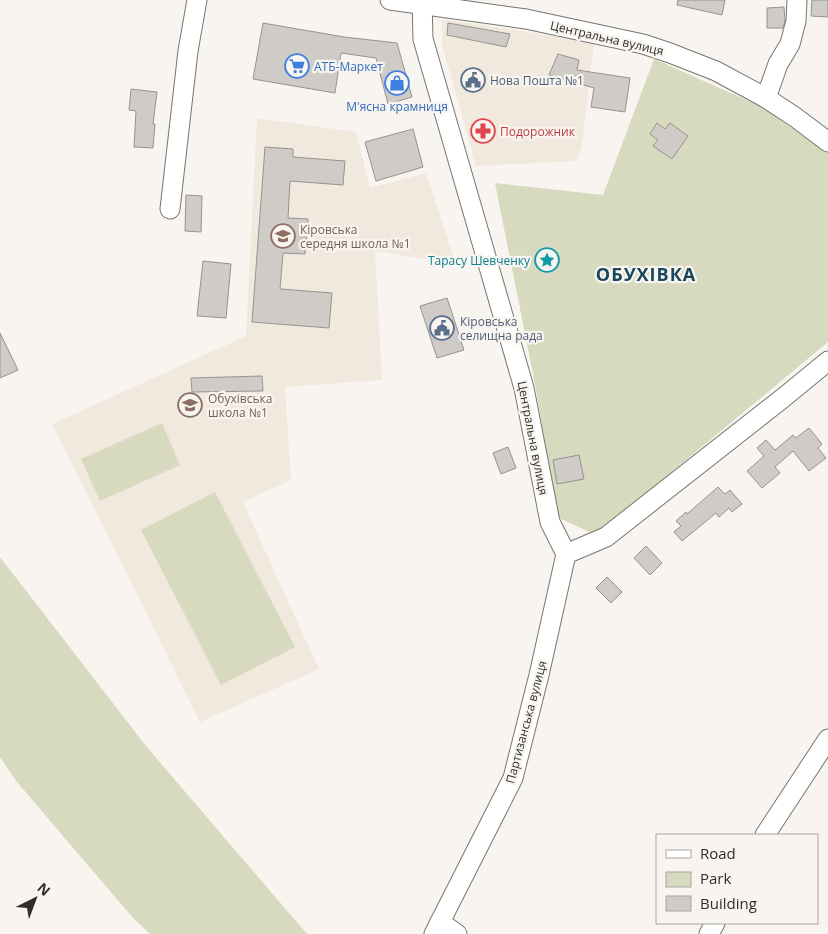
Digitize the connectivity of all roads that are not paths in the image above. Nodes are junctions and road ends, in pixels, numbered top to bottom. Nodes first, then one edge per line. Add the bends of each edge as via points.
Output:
1 (197, 0) edge
2 (390, 0) edge
3 (797, 0) edge
4 (422, 2) edge
5 (766, 98) junction
6 (828, 142) edge
7 (170, 209) dead end
8 (828, 361) edge
9 (566, 554) junction
10 (828, 739) edge
11 (766, 834) edge
12 (437, 928) edge
13 (457, 934) edge

1 - 7 street
2 - 4 street, Центральна вулиця
3 - 5 street via 790,44 778,64
4 - 5 street, Центральна вулиця via 526,19 642,44 716,71
4 - 9 street, Центральна вулиця via 423,38 524,388 550,522
5 - 6 street, Центральна вулиця
8 - 9 street via 606,537
9 - 12 street, Партизанська вулиця via 513,778
10 - 11 street
12 - 13 street

